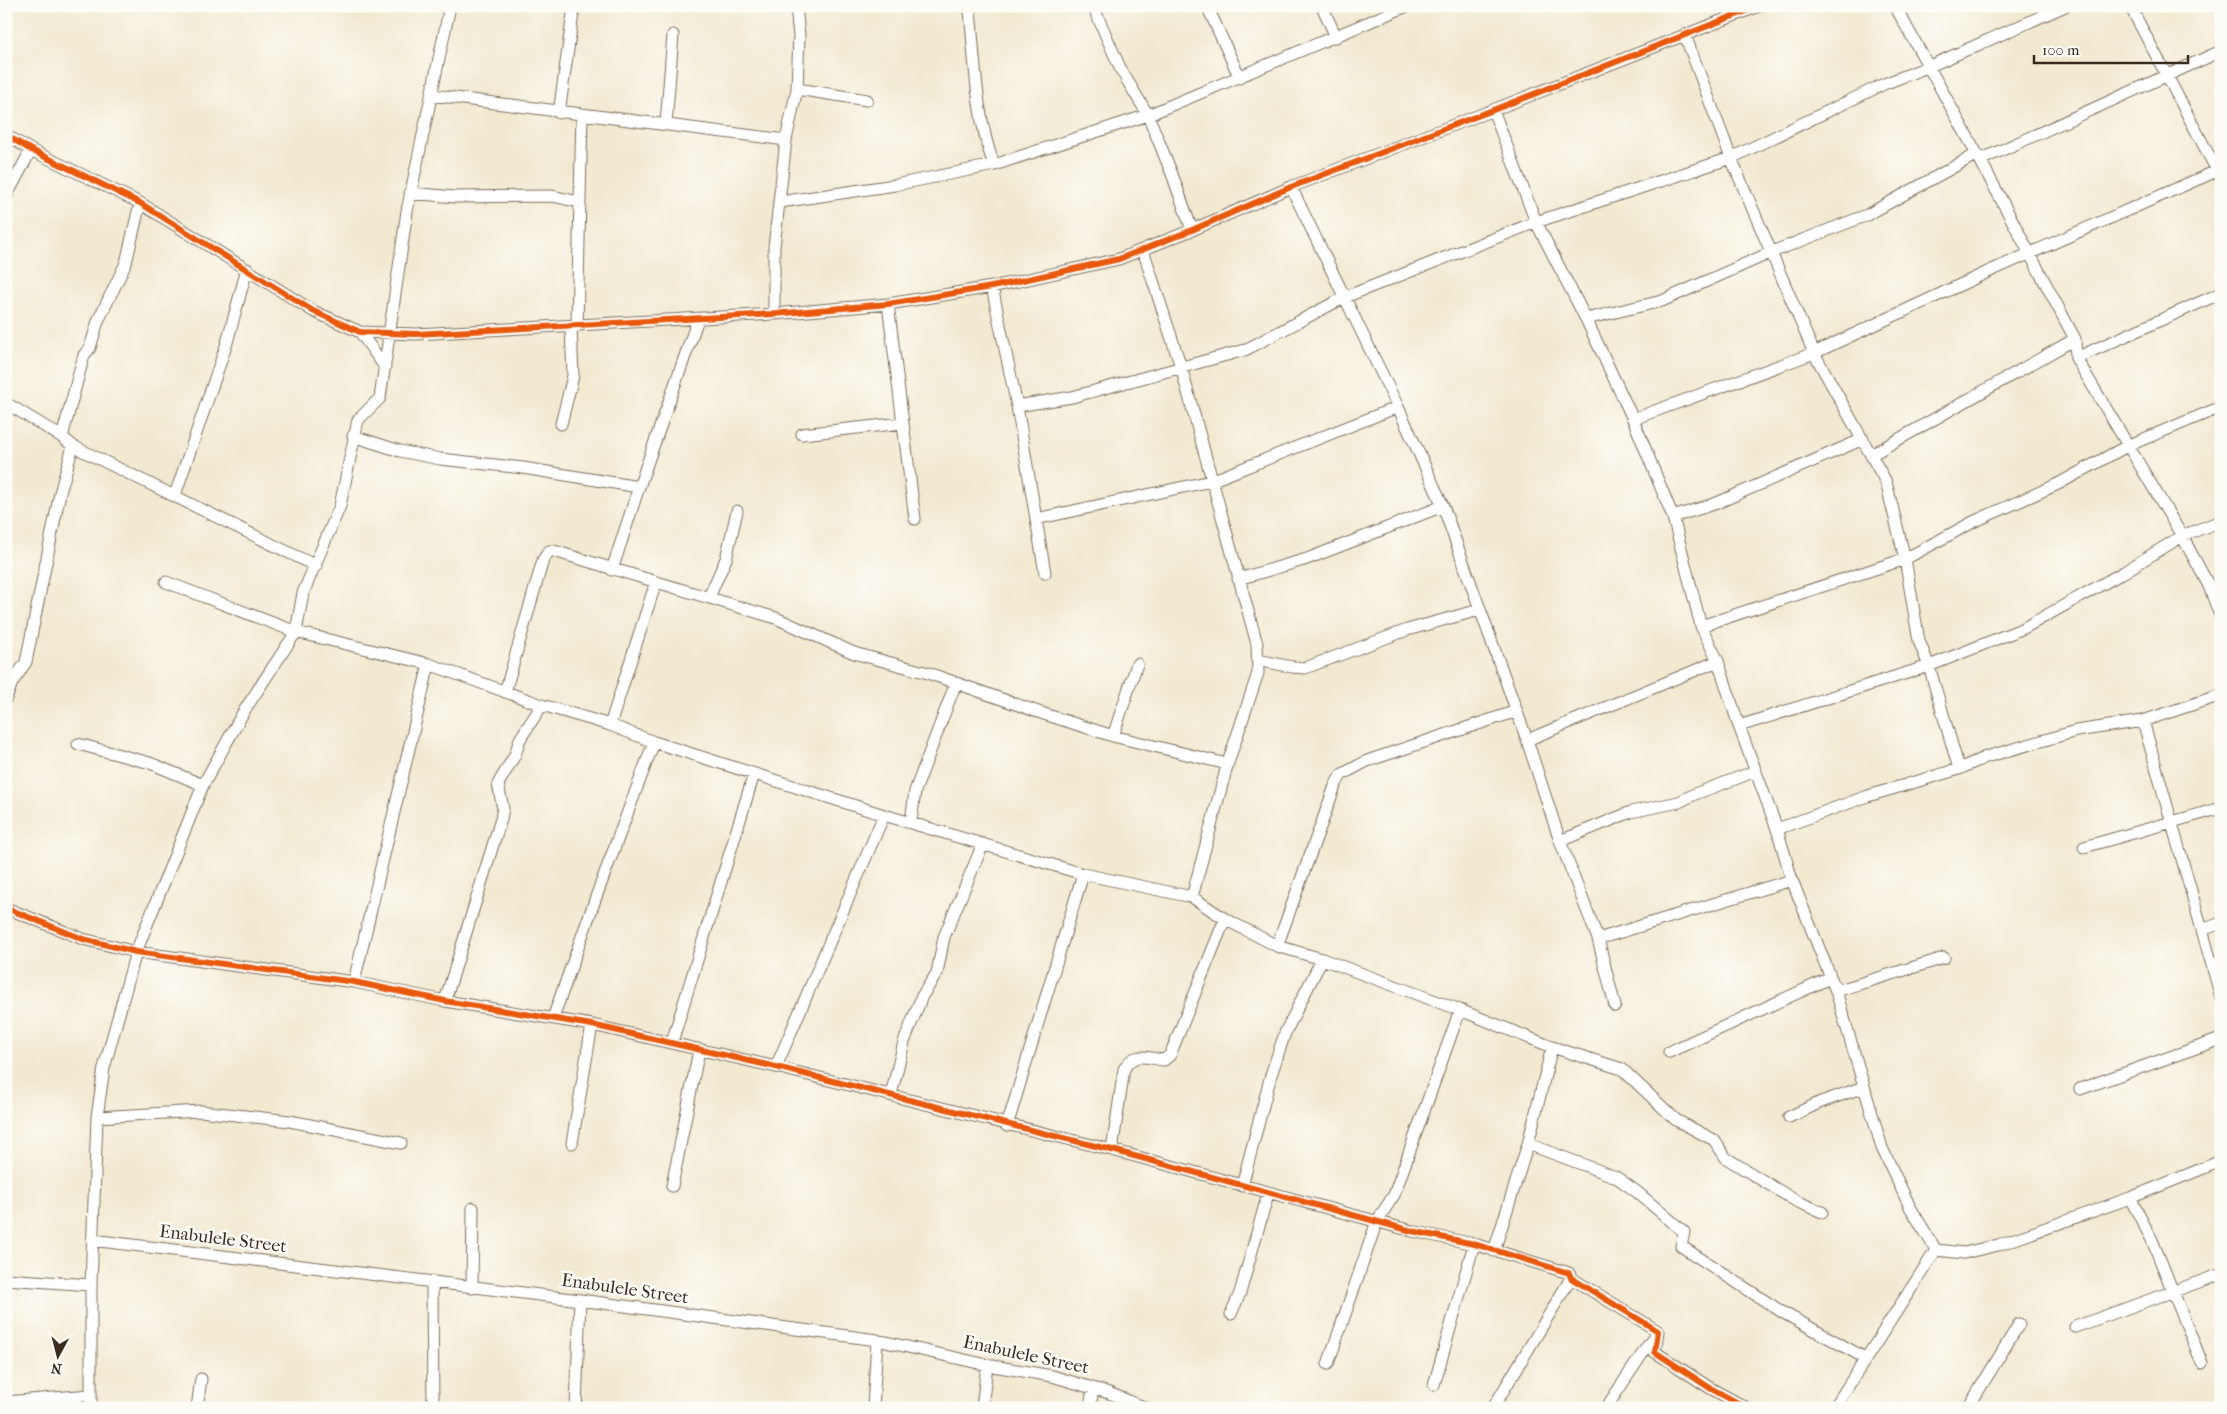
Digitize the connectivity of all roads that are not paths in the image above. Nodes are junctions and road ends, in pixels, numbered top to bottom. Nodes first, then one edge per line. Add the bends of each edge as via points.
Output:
1 (450, 6) edge
2 (574, 6) edge
3 (796, 6) edge
4 (966, 6) edge
5 (1093, 6) edge
6 (1207, 6) edge
7 (1322, 6) edge
8 (1407, 6) edge
9 (1896, 6) edge
10 (2065, 6) edge
11 (2130, 6) edge
12 (1752, 8) edge
13 (673, 35) dead end
14 (1685, 35) junction
15 (1336, 37) junction
16 (2221, 51) edge
17 (1930, 66) junction
18 (2167, 76) junction
19 (1240, 78) junction
20 (797, 89) junction
21 (432, 95) junction
22 (867, 100) dead end
23 (1494, 110) junction
24 (559, 112) junction
25 (582, 114) junction
26 (1148, 115) junction
27 (666, 124) junction
28 (6, 135) edge
29 (786, 140) junction
30 (31, 150) junction
31 (1979, 157) junction
32 (1731, 158) junction
33 (994, 165) junction
34 (2220, 172) edge
35 (1291, 187) junction
36 (410, 193) junction
37 (6, 197) edge
38 (579, 202) junction
39 (780, 202) junction
40 (140, 203) junction
41 (1536, 222) junction
42 (1192, 230) junction
43 (1143, 250) junction
44 (1772, 252) junction
45 (2029, 254) junction
46 (247, 269) junction
47 (992, 288) junction
48 (2221, 293) edge
49 (1345, 297) junction
50 (888, 304) junction
51 (774, 314) junction
52 (698, 319) junction
53 (1586, 319) junction
54 (574, 326) junction
55 (360, 332) junction
56 (388, 332) junction
57 (2075, 339) junction
58 (1814, 353) junction
59 (2076, 358) junction
60 (385, 367) junction
61 (1181, 367) junction
62 (6, 403) edge
63 (1017, 406) junction
64 (1398, 407) junction
65 (2221, 407) edge
66 (1633, 419) junction
67 (904, 423) junction
68 (561, 424) dead end
69 (802, 434) dead end
70 (353, 436) junction
71 (62, 437) junction
72 (1863, 439) junction
73 (73, 446) junction
74 (2127, 446) junction
75 (1871, 454) junction
76 (1212, 481) junction
77 (639, 487) junction
78 (175, 496) junction
79 (1444, 506) junction
80 (737, 511) dead end
81 (1672, 516) junction
82 (915, 519) dead end
83 (1036, 519) junction
84 (2221, 521) edge
85 (2182, 536) junction
86 (1905, 560) junction
87 (316, 566) junction
88 (612, 570) junction
89 (1045, 573) dead end
90 (1238, 579) junction
91 (166, 582) dead end
92 (656, 582) junction
93 (709, 597) junction
94 (1479, 610) junction
95 (2221, 618) edge
96 (1701, 626) junction
97 (296, 632) junction
98 (1257, 660) junction
99 (1718, 661) junction
100 (429, 664) junction
101 (1137, 664) dead end
102 (1929, 666) junction
103 (955, 685) junction
104 (505, 692) junction
105 (2221, 694) edge
106 (6, 698) edge
107 (542, 705) junction
108 (1517, 712) junction
109 (2143, 721) junction
110 (610, 725) junction
111 (1739, 726) junction
112 (1113, 736) junction
113 (1528, 740) junction
114 (654, 742) junction
115 (78, 744) dead end
116 (1227, 764) junction
117 (1959, 769) junction
118 (1756, 771) junction
119 (754, 774) junction
120 (203, 785) junction
121 (2221, 808) edge
122 (884, 815) junction
123 (911, 822) junction
124 (2173, 824) junction
125 (1777, 829) junction
126 (1560, 841) junction
127 (983, 844) junction
128 (2084, 847) dead end
129 (1083, 874) junction
130 (1792, 880) junction
131 (1192, 897) junction
132 (6, 908) edge
133 (1225, 919) junction
134 (2221, 923) edge
135 (2202, 930) junction
136 (1598, 939) junction
137 (1277, 946) junction
138 (136, 952) junction
139 (1944, 958) dead end
140 (1322, 959) junction
141 (1830, 978) junction
142 (354, 982) junction
143 (1836, 991) junction
144 (2221, 997) edge
145 (445, 1001) junction
146 (1615, 1006) dead end
147 (1460, 1010) junction
148 (553, 1018) junction
149 (592, 1025) junction
150 (2221, 1039) edge
151 (672, 1042) junction
152 (1552, 1047) junction
153 (699, 1050) junction
154 (1669, 1052) dead end
155 (776, 1067) junction
156 (1864, 1087) junction
157 (2080, 1089) dead end
158 (891, 1095) junction
159 (97, 1116) junction
160 (1789, 1117) dead end
161 (1007, 1126) junction
162 (401, 1143) dead end
163 (572, 1143) dead end
164 (1528, 1144) junction
165 (1112, 1150) junction
166 (2221, 1161) edge
167 (672, 1186) dead end
168 (1242, 1186) junction
169 (1268, 1194) junction
170 (2130, 1198) junction
171 (473, 1208) dead end
172 (1822, 1212) dead end
173 (1377, 1222) junction
174 (92, 1240) junction
175 (1474, 1244) junction
176 (1936, 1250) junction
177 (1494, 1251) junction
178 (2221, 1274) edge
179 (1571, 1278) junction
180 (6, 1279) edge
181 (432, 1284) junction
182 (91, 1286) junction
183 (472, 1288) junction
184 (2173, 1292) junction
185 (580, 1300) junction
186 (1231, 1314) dead end
187 (2019, 1324) dead end
188 (2075, 1327) dead end
189 (1658, 1331) junction
190 (877, 1340) junction
191 (1864, 1358) junction
192 (2202, 1363) dead end
193 (1328, 1364) dead end
194 (986, 1365) junction
195 (201, 1379) dead end
196 (1434, 1385) dead end
197 (1092, 1388) junction
198 (90, 1395) junction
199 (1726, 1397) junction
200 (6, 1402) edge
201 (91, 1408) edge
202 (197, 1408) edge
203 (433, 1408) edge
204 (576, 1408) edge
205 (873, 1408) edge
206 (982, 1408) edge
207 (1090, 1408) edge
208 (1146, 1408) edge
209 (1493, 1408) edge
210 (1606, 1408) edge
211 (1720, 1408) edge
212 (1747, 1408) edge
213 (1834, 1408) edge
214 (1968, 1408) edge

1 - 21 street
2 - 24 street
3 - 20 street
4 - 33 street via 970,11 981,114
5 - 26 street via 1121,70
6 - 19 street
7 - 15 street
8 - 15 street
9 - 17 street
10 - 17 street
11 - 18 street
12 - 14 street
13 - 27 street
14 - 23 street
14 - 32 street
15 - 19 street
16 - 18 street
17 - 31 street
17 - 32 street via 1884,84
18 - 31 street
18 - 34 street
19 - 26 street
20 - 22 street
20 - 29 street
21 - 24 street
21 - 36 street
23 - 35 street
23 - 41 street
24 - 25 street
25 - 27 street
25 - 38 street
26 - 33 street
26 - 42 street
27 - 29 street
28 - 30 street
29 - 39 street
30 - 37 street
30 - 40 street
31 - 44 street via 1867,215
31 - 45 street
32 - 41 street
32 - 44 street
33 - 39 street via 895,185
34 - 45 street
35 - 42 street
35 - 49 street
36 - 38 street via 455,197 552,196
36 - 56 street
38 - 54 street
39 - 51 street via 774,247
40 - 46 street
40 - 71 street via 126,263 98,321 90,348 84,355
41 - 49 street
41 - 53 street
42 - 43 street
43 - 47 street via 1119,259
43 - 61 street
44 - 53 street via 1662,300
44 - 58 street
45 - 57 street
45 - 58 street
46 - 55 street via 313,311
46 - 78 street via 226,346
47 - 50 street
47 - 63 street
48 - 59 street
49 - 61 street via 1245,350
49 - 64 street
50 - 51 street
50 - 67 street
51 - 52 street
52 - 54 street
52 - 77 street
53 - 66 street
54 - 56 street via 392,335
54 - 68 street via 573,376
55 - 56 street
55 - 60 street
56 - 60 street
57 - 59 street
57 - 75 street
58 - 66 street
58 - 72 street
59 - 74 street
60 - 70 street via 380,398 358,420
61 - 63 street via 1072,397
61 - 76 street
62 - 71 street
63 - 83 street
64 - 76 street
64 - 79 street
65 - 74 street
66 - 81 street
67 - 69 street
67 - 82 street
70 - 77 street via 440,460 523,468
70 - 87 street via 340,506
71 - 73 street
72 - 75 street
72 - 81 street via 1733,497
73 - 78 street
73 - 106 street via 60,493 26,662
74 - 85 street
74 - 86 street via 2058,484 1972,522
75 - 86 street via 1886,482
76 - 83 street
76 - 90 street
77 - 88 street
78 - 87 street
79 - 90 street via 1307,559
79 - 94 street
80 - 93 street via 726,559
81 - 96 street
83 - 89 street
84 - 85 street
85 - 95 street via 2209,586
85 - 102 street via 2024,628
86 - 96 street
86 - 102 street via 1919,641
87 - 97 street via 303,593
88 - 92 street
88 - 104 street via 554,551 545,555
90 - 98 street via 1257,644
91 - 97 street
92 - 93 street
92 - 110 street
93 - 103 street via 776,618 854,653 928,673
94 - 98 street via 1407,630 1305,668
94 - 108 street
96 - 99 street
97 - 100 street
97 - 120 street via 244,712
98 - 116 street via 1258,673
99 - 111 street
99 - 113 street
100 - 104 street
100 - 142 street
101 - 112 street
102 - 111 street
102 - 117 street
103 - 112 street
103 - 123 street via 915,791
104 - 107 street
105 - 109 street
107 - 110 street
107 - 145 street via 520,739 515,755 498,784 503,808 501,819
108 - 113 street
108 - 137 street via 1367,761 1341,775
109 - 117 street via 2076,731 1986,757
109 - 124 street
110 - 114 street
111 - 118 street
112 - 116 street
113 - 126 street
114 - 119 street
114 - 148 street
115 - 120 street via 150,764
116 - 131 street
117 - 125 street via 1868,796
118 - 125 street
118 - 126 street via 1678,802 1631,812
119 - 122 street
119 - 151 street
120 - 138 street
121 - 124 street
122 - 123 street
122 - 155 street
123 - 127 street
124 - 128 street
124 - 135 street
125 - 130 street
126 - 136 street
127 - 129 street
127 - 158 street via 944,937 936,973 922,996 904,1042
129 - 131 street
129 - 161 street
130 - 136 street
130 - 141 street
131 - 133 street
132 - 138 street via 83,939
133 - 137 street
133 - 165 street via 1170,1055 1164,1060 1136,1056 1124,1069
134 - 135 street
135 - 144 street
136 - 146 street
137 - 140 street
138 - 142 street
138 - 159 street via 104,1068
139 - 143 street
140 - 147 street
140 - 168 street via 1286,1033
141 - 143 street
141 - 154 street
142 - 145 street
143 - 156 street
145 - 148 street
147 - 152 street
147 - 173 street via 1394,1195
148 - 149 street
149 - 151 street
149 - 163 street
150 - 157 street
151 - 153 street
152 - 164 street
152 - 172 street via 1622,1068 1676,1120 1714,1140 1726,1158 1796,1201
153 - 155 street
153 - 167 street
155 - 158 street
156 - 160 street
156 - 176 street via 1886,1157 1910,1207
158 - 161 street
159 - 162 street via 200,1111 290,1121
159 - 174 street
161 - 165 street
164 - 177 street
164 - 191 street via 1616,1178 1684,1232 1681,1246 1782,1312
165 - 168 street
166 - 170 street
168 - 169 street
169 - 173 street
169 - 186 street via 1240,1294
170 - 176 street via 1998,1245 1964,1253
170 - 184 street via 2152,1240
171 - 183 street
173 - 175 street
173 - 193 street
174 - 181 street, Enabulele Street
174 - 182 street
175 - 177 street
175 - 196 street
176 - 191 street
177 - 179 street via 1521,1256 1569,1273
178 - 184 street
179 - 189 street
179 - 209 street
180 - 182 street
181 - 183 street, Enabulele Street
181 - 203 street
182 - 198 street
183 - 185 street, Enabulele Street
184 - 188 street
184 - 192 street
185 - 190 street, Enabulele Street
185 - 204 street
187 - 214 street
189 - 199 street via 1655,1352
189 - 210 street
190 - 194 street, Enabulele Street
190 - 205 street
191 - 213 street
194 - 197 street, Enabulele Street via 1052,1376
194 - 206 street
195 - 202 street
197 - 207 street
197 - 208 street, Enabulele Street
198 - 200 street
198 - 201 street
199 - 211 street
199 - 212 street

